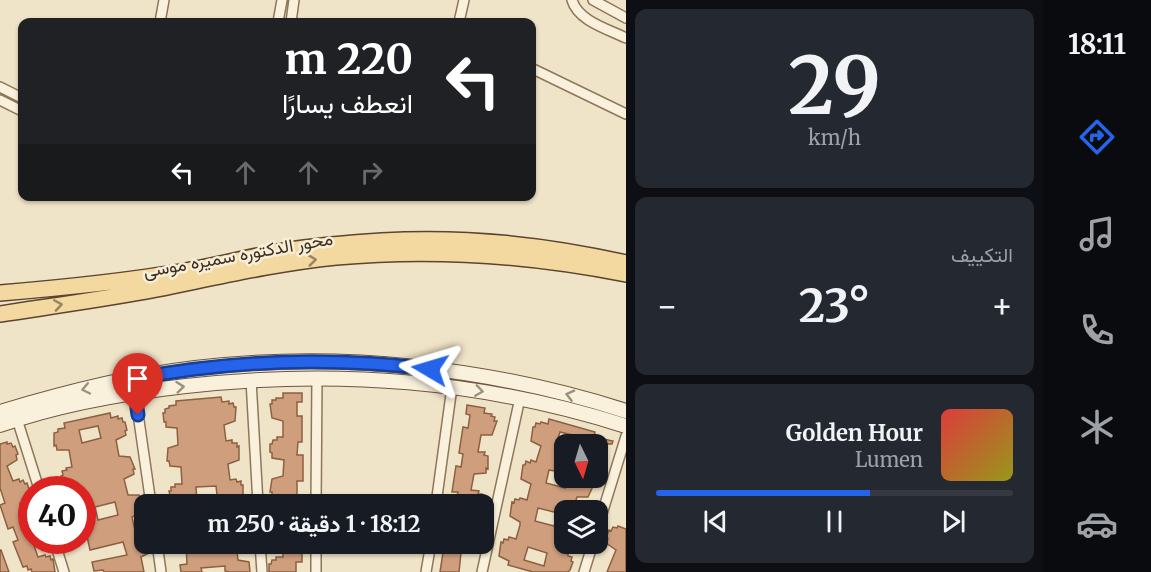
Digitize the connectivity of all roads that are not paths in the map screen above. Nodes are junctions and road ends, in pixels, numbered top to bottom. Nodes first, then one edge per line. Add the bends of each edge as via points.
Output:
1 (164, 0) edge
2 (282, 0) edge
3 (293, 0) edge
4 (464, 0) edge
5 (572, 0) edge
6 (593, 0) edge
7 (161, 18) edge
8 (279, 18) edge
9 (291, 18) edge
10 (460, 18) edge
11 (626, 18) edge
12 (626, 38) edge
13 (536, 70) edge
14 (0, 87) edge
15 (18, 96) edge
16 (0, 100) edge
17 (18, 109) edge
18 (626, 114) edge
19 (626, 262) edge
20 (626, 274) edge
21 (0, 293) edge
22 (0, 314) edge
23 (385, 363) junction
24 (317, 377) junction
25 (383, 379) junction
26 (251, 380) junction
27 (134, 386) junction
28 (452, 387) junction
29 (520, 398) junction
30 (626, 411) edge
31 (0, 412) edge
32 (17, 419) junction
33 (0, 425) edge
34 (626, 426) edge
35 (626, 436) edge
36 (35, 476) edge
37 (150, 494) edge
38 (257, 494) edge
39 (316, 494) edge
40 (437, 494) edge
41 (606, 500) edge
42 (58, 554) edge
43 (159, 554) edge
44 (260, 554) edge
45 (316, 554) edge
46 (428, 554) edge
47 (590, 554) edge
48 (64, 572) edge
49 (161, 572) edge
50 (261, 572) edge
51 (316, 572) edge
52 (426, 572) edge
53 (483, 572) edge
54 (584, 572) edge

1 - 7 street
2 - 8 street
3 - 9 street
4 - 10 street
5 - 12 street via 585,18
6 - 11 street
13 - 18 street
14 - 15 street
16 - 17 street
19 - 21 main road, محور الدكتوره سميره موسى via 511,243 383,241 285,251 121,281
22 -> 20 main road, محور الدكتوره سميره موسى via 337,257 490,255
23 - 25 street
23 - 27 street via 250,363 195,368
30 -> 23 street via 493,378
24 - 25 street
24 - 26 street
24 - 39 street
25 - 28 street
27 -> 26 street
26 - 38 street
27 -> 31 street via 50,398
27 - 32 street
27 - 37 street
28 -> 29 street
28 - 40 street
29 - 34 street
29 - 53 street
32 - 33 street
32 - 36 street
35 - 41 street
42 - 48 street
43 - 49 street
44 - 50 street
45 - 51 street
46 - 52 street
47 - 54 street

